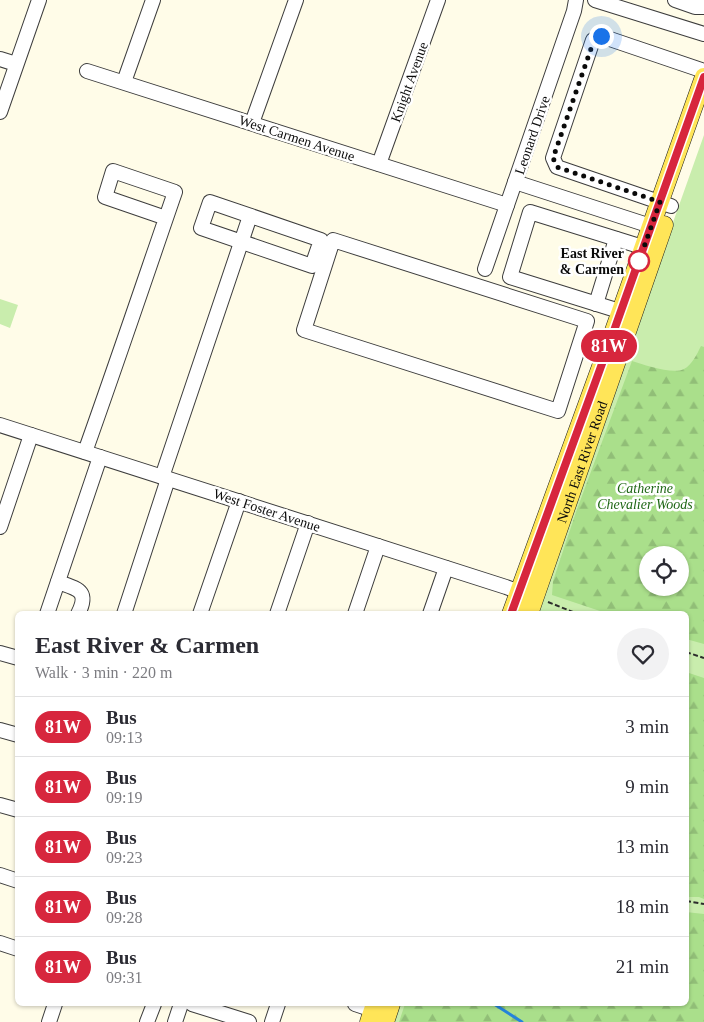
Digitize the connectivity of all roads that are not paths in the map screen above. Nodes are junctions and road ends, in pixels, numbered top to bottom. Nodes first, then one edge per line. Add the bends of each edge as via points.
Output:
1 (39, 0) edge
2 (153, 0) edge
3 (296, 0) edge
4 (438, 0) edge
5 (576, 0) edge
6 (595, 0) edge
7 (675, 0) edge
8 (704, 7) edge
9 (704, 34) edge
10 (0, 59) edge
11 (16, 64) junction
12 (87, 71) dead end
13 (704, 71) edge
14 (704, 77) edge
15 (124, 82) junction
16 (0, 112) edge
17 (704, 112) edge
18 (252, 123) junction
19 (380, 164) junction
20 (515, 182) junction
21 (665, 204) junction
22 (507, 205) junction
23 (250, 216) junction
24 (166, 218) junction
25 (657, 228) junction
26 (616, 239) junction
27 (241, 242) junction
28 (650, 250) junction
29 (485, 269) dead end
30 (596, 304) junction
31 (627, 314) junction
32 (586, 321) joint
33 (0, 425) edge
34 (31, 435) junction
35 (85, 452) junction
36 (100, 457) junction
37 (165, 478) junction
38 (240, 501) junction
39 (308, 523) junction
40 (0, 528) edge
41 (378, 546) junction
42 (446, 568) junction
43 (58, 582) junction
44 (533, 597) junction
45 (48, 611) edge
46 (80, 611) edge
47 (125, 611) edge
48 (201, 611) edge
49 (278, 611) edge
50 (356, 611) edge
51 (431, 611) edge
52 (516, 611) edge
53 (530, 611) edge
54 (0, 653) edge
55 (15, 657) edge
56 (0, 730) edge
57 (15, 734) edge
58 (0, 805) edge
59 (15, 809) edge
60 (0, 875) edge
61 (15, 880) edge
62 (0, 944) edge
63 (15, 948) edge
64 (54, 1006) edge
65 (153, 1006) edge
66 (180, 1006) edge
67 (206, 1006) edge
68 (277, 1006) edge
69 (361, 1006) edge
70 (380, 1013) edge
71 (49, 1022) edge
72 (147, 1022) edge
73 (175, 1022) edge
74 (249, 1022) edge
75 (272, 1022) edge

1 - 11 street
2 - 15 street
3 - 18 street
4 - 19 street, Knight Avenue
5 - 20 street, Leonard Drive
6 - 9 street
7 - 8 street
10 - 11 street
11 - 16 street
12 - 15 street, West Carmen Avenue
13 - 21 street via 601,36 594,40 553,158 557,167
14 - 21 main road, North East River Road
15 - 18 street, West Carmen Avenue
17 - 21 main road, North East River Road
18 - 19 street, West Carmen Avenue
19 - 22 street, West Carmen Avenue
20 - 22 street, Leonard Drive
20 - 25 street
21 - 25 main road, North East River Road
22 - 29 street, Leonard Drive
23 - 27 street
23 - 27 street via 210,202 201,228
23 - 27 street via 321,240 312,266
24 - 24 street via 175,192 113,171 105,197
24 - 35 street
25 - 28 main road, North East River Road
26 - 28 street
26 - 30 street
26 - 30 street via 530,212 510,277
27 - 37 street
28 - 31 main road, North East River Road
30 - 31 street
31 - 44 main road, North East River Road
32 - 32 street via 558,411 304,330 333,240
33 - 34 street, West Foster Avenue
34 - 35 street, West Foster Avenue
34 - 40 street
35 - 36 street, West Foster Avenue
36 - 37 street, West Foster Avenue
36 - 43 street
37 - 38 street, West Foster Avenue
37 - 47 street
38 - 39 street, West Foster Avenue
38 - 48 street
39 - 41 street, West Foster Avenue
39 - 49 street
41 - 42 street, West Foster Avenue
41 - 50 street
42 - 44 street, West Foster Avenue
42 - 51 street
43 - 45 street
43 - 46 street via 80,592 83,597
44 - 52 main road, North East River Road
44 - 53 main road, North East River Road
54 - 55 street
56 - 57 street
58 - 59 street
60 - 61 street
62 - 63 street
64 - 71 street
65 - 72 street
66 - 73 street
67 - 74 street
68 - 75 street
69 - 70 street

